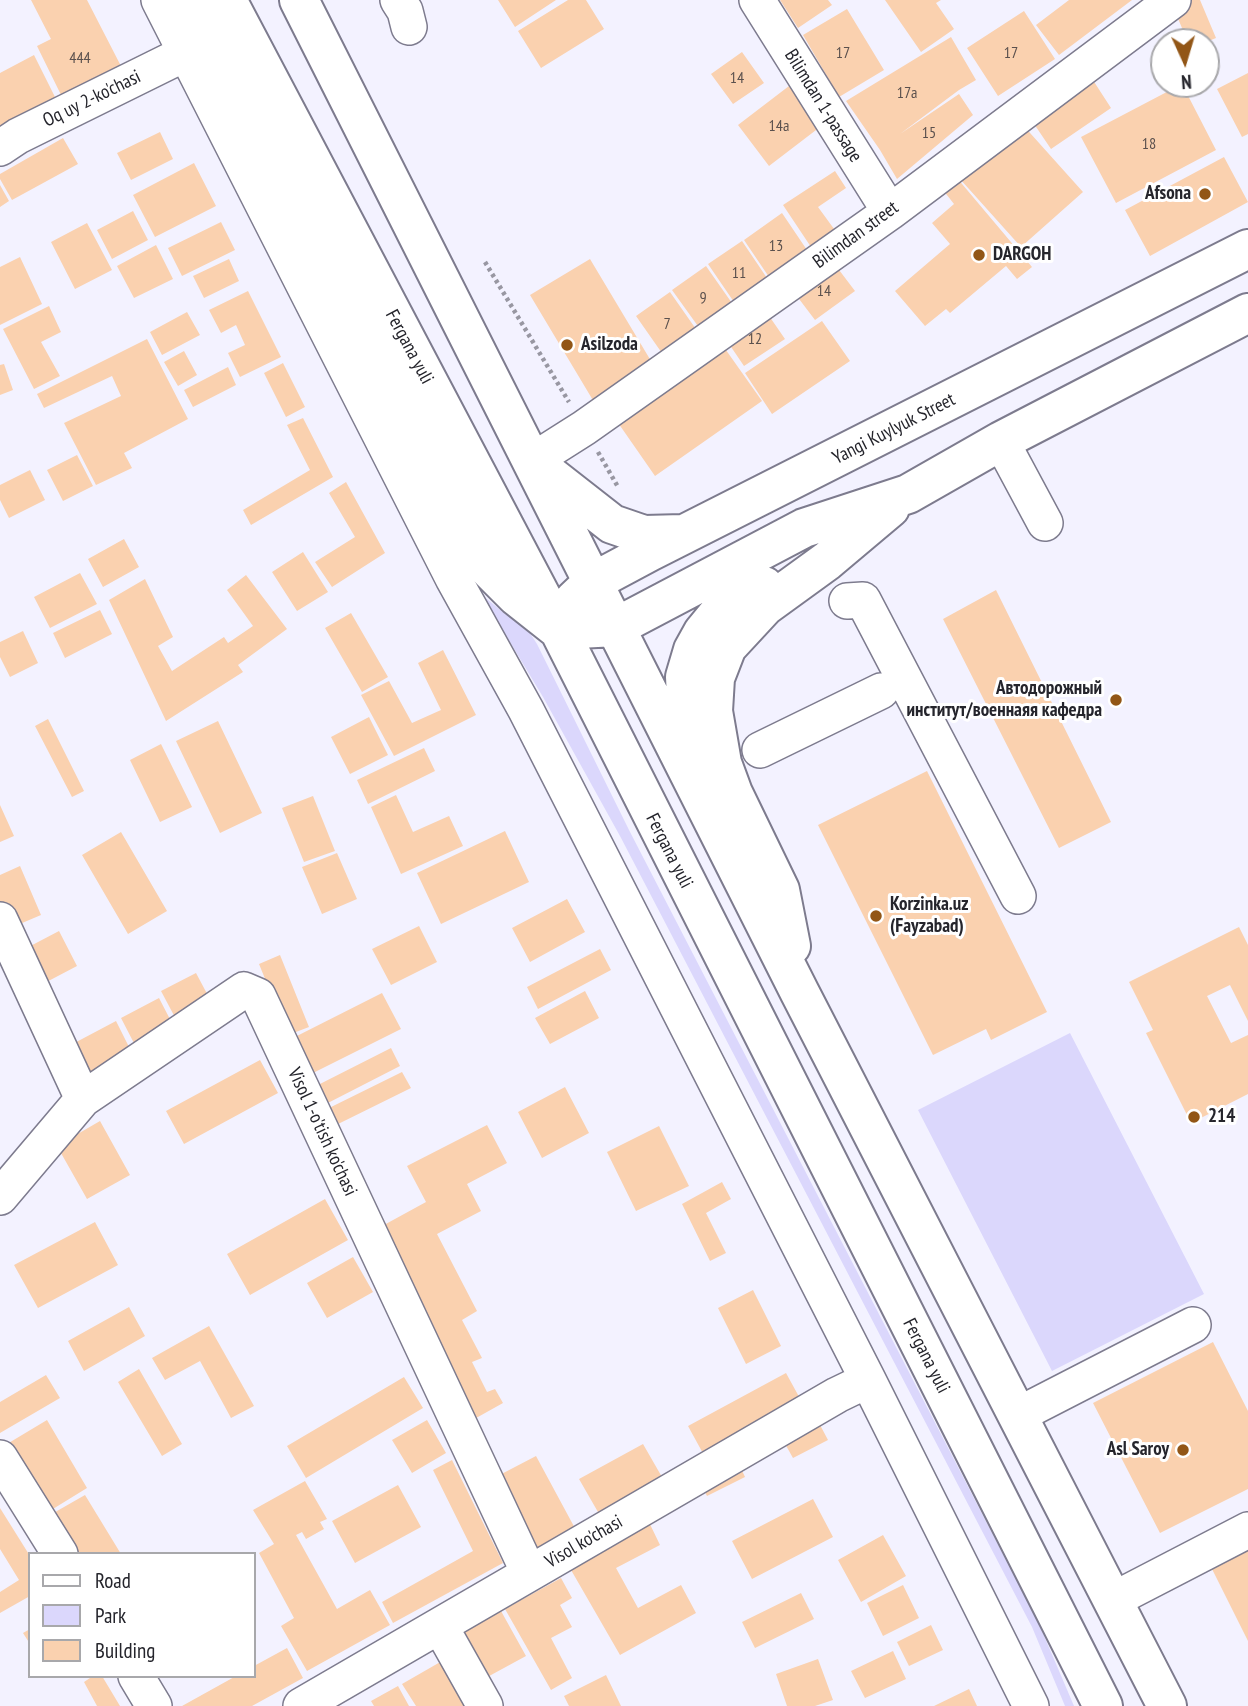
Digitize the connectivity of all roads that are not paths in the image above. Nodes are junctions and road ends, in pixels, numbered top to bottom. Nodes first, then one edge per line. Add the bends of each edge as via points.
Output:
1 (159, 0) edge
2 (192, 0) edge
3 (227, 0) edge
4 (757, 0) edge
5 (1173, 0) edge
6 (308, 6) edge
7 (186, 53) junction
8 (0, 148) edge
9 (890, 212) junction
10 (1248, 249) edge
11 (1248, 313) edge
12 (1001, 441) junction
13 (532, 461) junction
14 (908, 494) junction
15 (1045, 523) dead end
16 (685, 534) junction
17 (593, 582) junction
18 (847, 601) dead end
19 (616, 627) junction
20 (559, 630) junction
21 (881, 691) dead end
22 (760, 750) dead end
23 (1018, 896) dead end
24 (0, 920) edge
25 (800, 993) junction
26 (83, 1099) junction
27 (0, 1197) edge
28 (1194, 1325) dead end
29 (868, 1380) junction
30 (1018, 1415) junction
31 (0, 1458) edge
32 (1248, 1530) edge
33 (59, 1552) edge
34 (529, 1573) junction
35 (1113, 1600) junction
36 (440, 1626) junction
37 (137, 1678) edge
38 (154, 1706) edge
39 (301, 1706) edge
40 (485, 1706) edge
41 (1031, 1706) edge
42 (1102, 1706) edge
43 (1167, 1706) edge

1 - 7 street
2 - 20 main road via 481,561
3 - 20 main road, Fergana yuli
4 - 9 street, Bilimdan 1-passage
5 - 9 street, Bilimdan street
6 - 13 main road
7 - 8 street, Oq uy 2-ko'chasi
7 - 29 street
9 - 13 street, Bilimdan street
10 - 16 main road, Yangi Kuylyuk Street
11 - 12 main road
12 - 14 main road
12 - 15 street
13 - 16 main road via 612,524 644,535
13 - 17 main road
14 - 19 main road via 804,528
14 - 25 main road via 857,535 717,615 702,632 685,677 688,712 696,734 766,890
16 - 17 main road, Yangi Kuylyuk Street
17 - 19 main road
17 - 20 main road, Yangi Kuylyuk Street via 574,601
18 - 23 street via 863,600
19 - 20 main road
19 - 25 main road
20 - 42 main road, Fergana yuli
21 - 22 street
24 - 26 street
25 - 30 main road
26 - 27 street, Visol 1-o'tish ko'chasi
26 - 34 street, Visol 1-o'tish ko'chasi via 244,990 258,996
28 - 30 street
29 - 34 street, Visol ko'chasi
29 - 41 street
30 - 35 main road
31 - 33 street
32 - 35 street
34 - 36 street, Visol ko'chasi
35 - 43 main road
36 - 39 street, Visol ko'chasi
36 - 40 street
37 - 38 street

